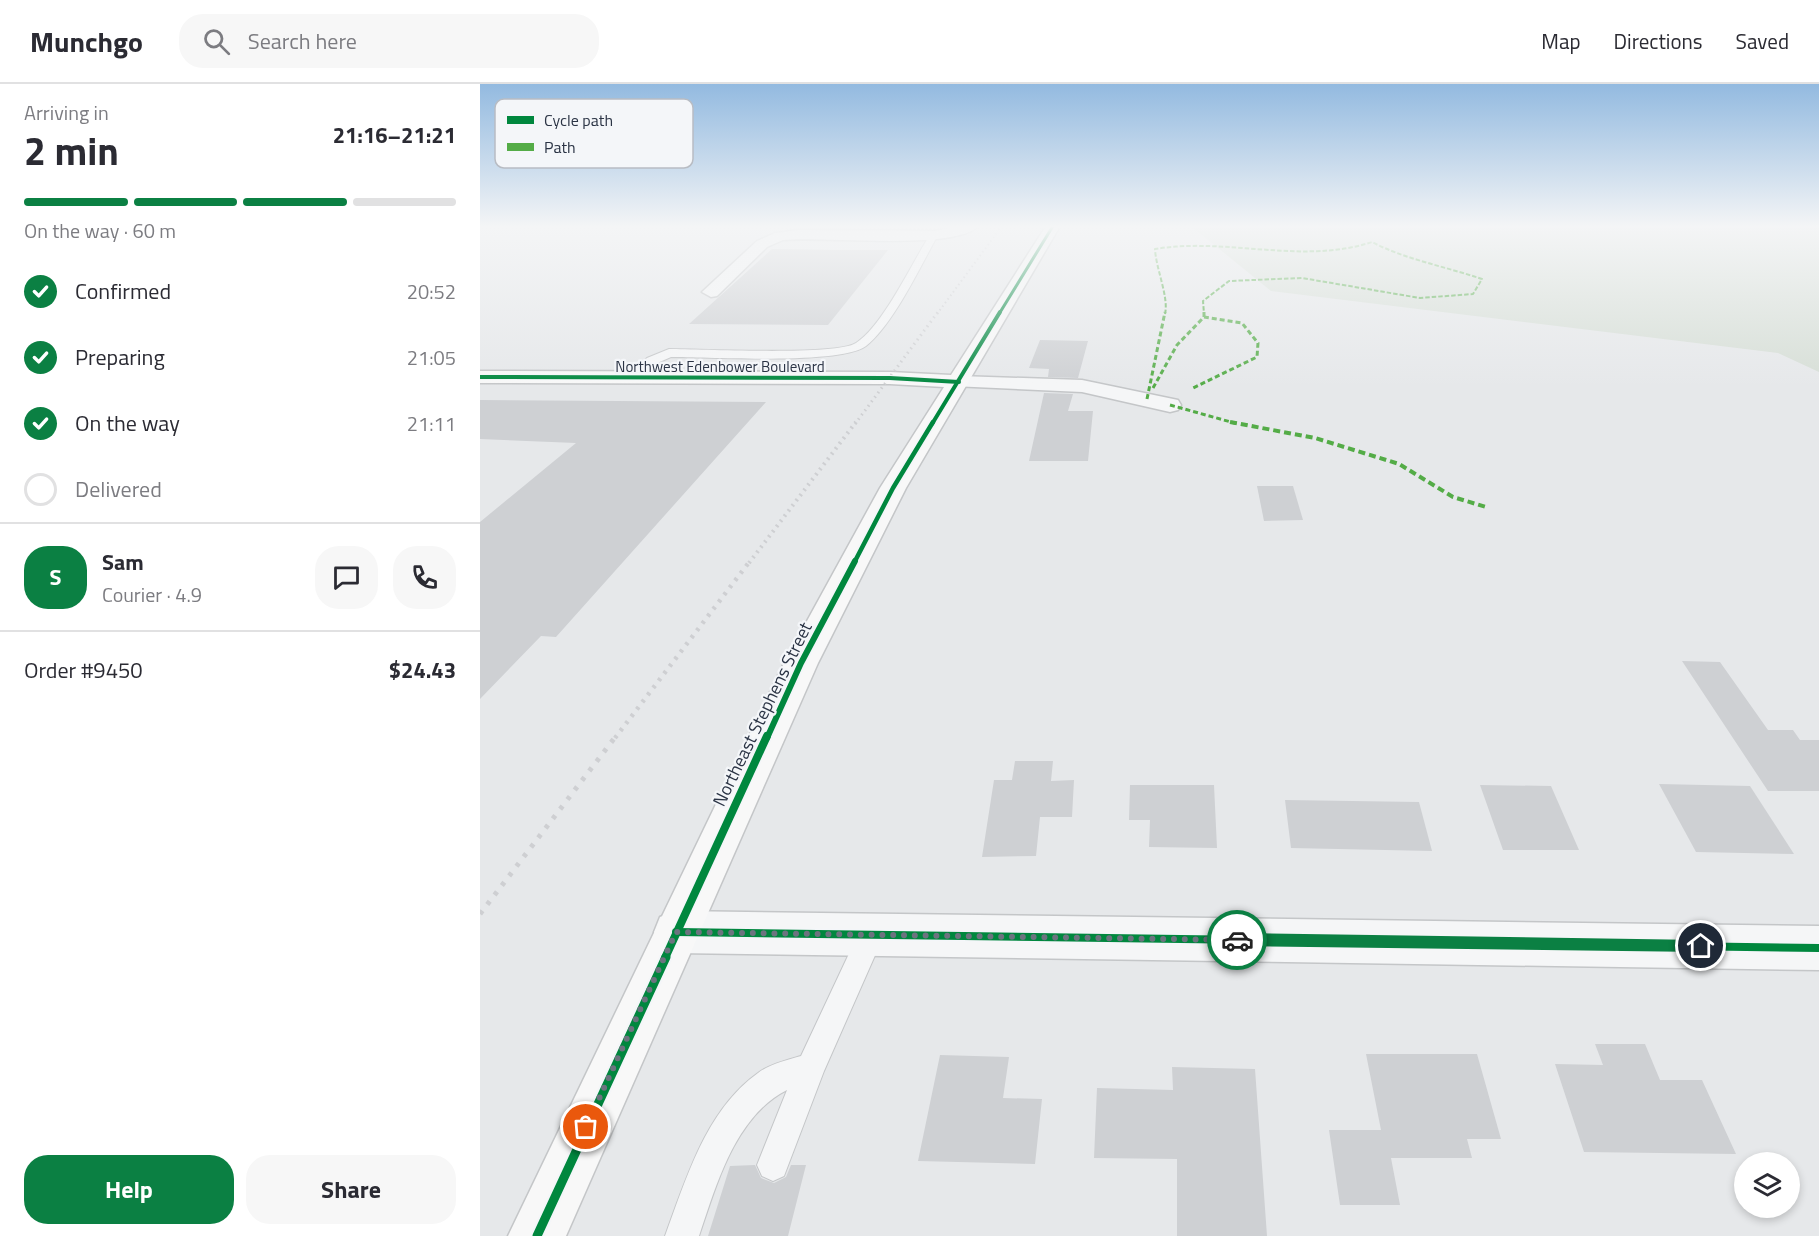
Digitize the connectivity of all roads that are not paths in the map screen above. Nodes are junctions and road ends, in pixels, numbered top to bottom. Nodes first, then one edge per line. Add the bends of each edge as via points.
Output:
1 (724, 280) edge
2 (906, 280) edge
3 (1021, 280) edge
4 (711, 292) dead end
5 (480, 377) edge
6 (631, 378) junction
7 (959, 382) junction
8 (1170, 405) dead end
9 (676, 932) junction
10 (871, 935) junction
11 (1819, 948) edge
12 (811, 1067) junction
13 (773, 1165) dead end
14 (537, 1236) edge
15 (682, 1236) edge

1 - 4 street
2 - 6 lane via 868,339 854,348 826,353 669,353 651,361
3 - 7 main road, Northeast Stephens Street
5 - 6 main road, Northwest Edenbower Boulevard
6 - 7 main road, Northwest Edenbower Boulevard via 890,378
7 - 8 street via 1082,386
7 - 9 main road, Northeast Stephens Street via 893,488 801,663
9 - 10 street
9 - 14 main road, Northeast Stephens Street
10 - 11 street
10 - 12 lane
12 - 13 lane
12 - 15 lane via 769,1084 731,1123 708,1161

